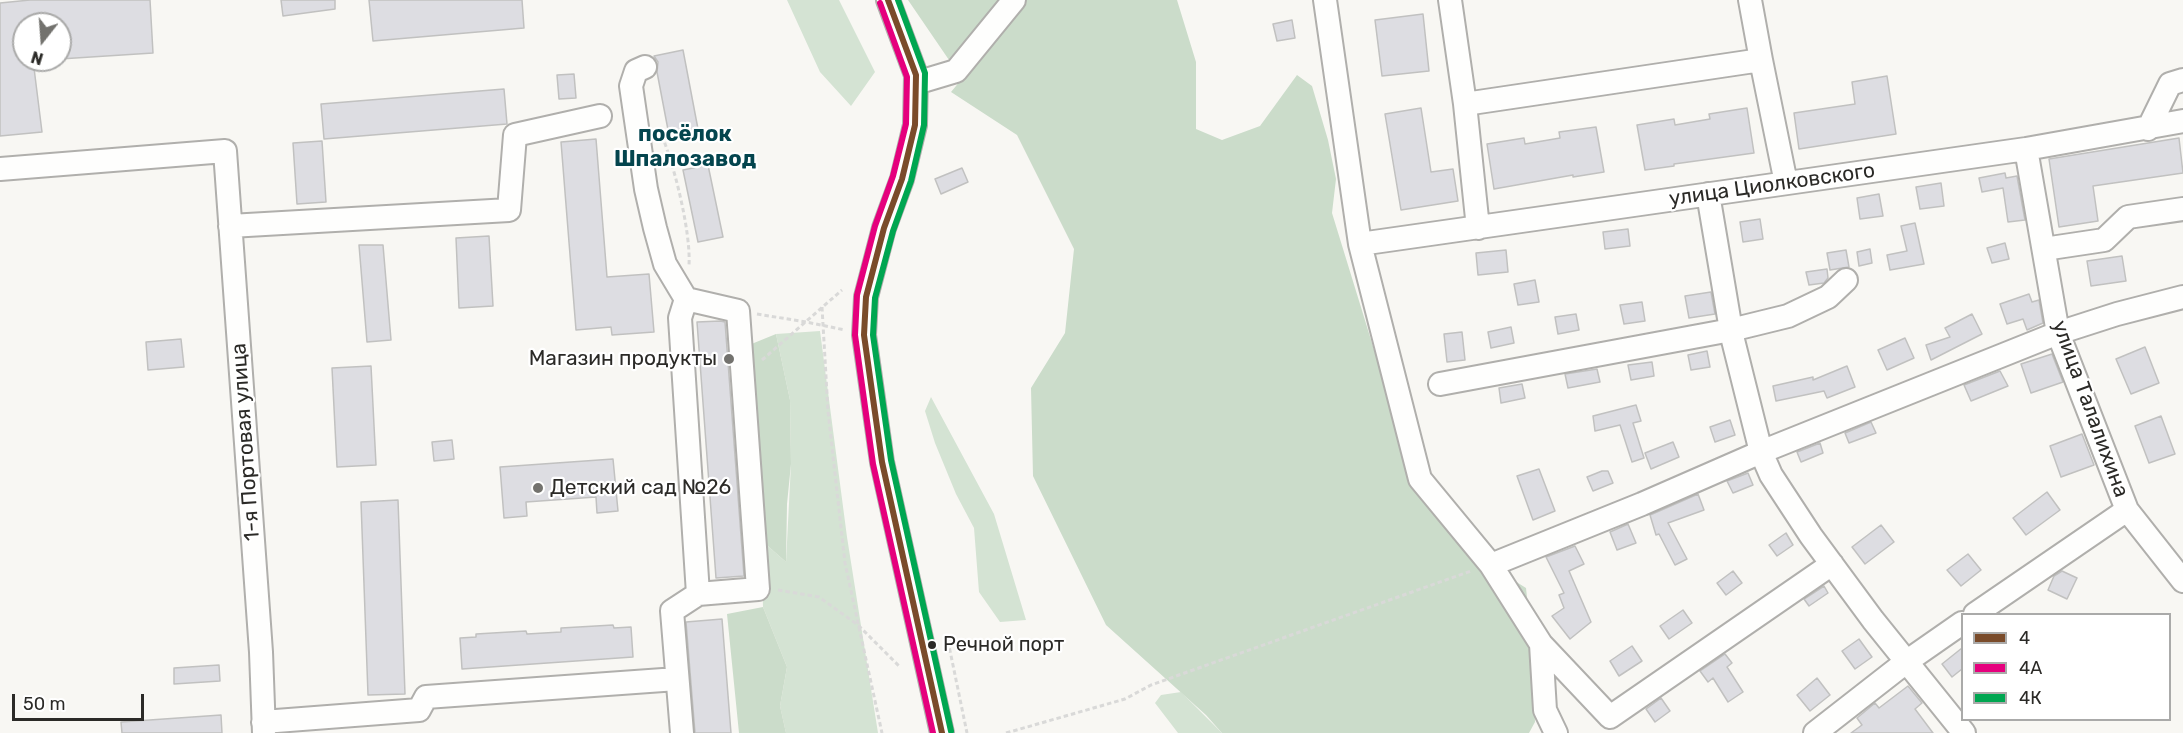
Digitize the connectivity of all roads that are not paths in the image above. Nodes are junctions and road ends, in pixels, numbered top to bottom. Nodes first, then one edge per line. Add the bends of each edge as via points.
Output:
1 (888, 0) edge
2 (1014, 0) edge
3 (1325, 0) edge
4 (1450, 0) edge
5 (1750, 0) edge
6 (1761, 60) junction
7 (645, 67) dead end
8 (2183, 80) edge
9 (916, 83) junction
10 (1465, 104) junction
11 (600, 116) dead end
12 (2183, 122) edge
13 (2148, 129) junction
14 (2026, 149) junction
15 (0, 169) edge
16 (1786, 183) junction
17 (1708, 194) junction
18 (2183, 209) edge
19 (230, 226) junction
20 (1478, 228) junction
21 (1360, 244) junction
22 (2043, 249) junction
23 (1846, 280) dead end
24 (2183, 297) edge
25 (686, 299) junction
26 (1731, 330) junction
27 (2058, 333) junction
28 (1440, 384) dead end
29 (1761, 452) junction
30 (2127, 510) junction
31 (1832, 564) junction
32 (1491, 565) junction
33 (2183, 581) edge
34 (698, 594) junction
35 (1978, 613) edge
36 (1961, 624) edge
37 (1541, 644) junction
38 (1906, 662) junction
39 (677, 680) junction
40 (1616, 725) edge
41 (264, 728) edge
42 (682, 733) edge
43 (942, 733) edge
44 (1556, 733) edge
45 (1815, 733) edge
46 (1964, 733) edge

1 - 9 street
2 - 9 street via 956,71
3 - 21 street
4 - 10 street
5 - 6 street
6 - 10 street
6 - 16 street
7 - 25 street via 636,71 631,86 646,189 665,264
8 - 13 street via 2170,84
9 - 43 street via 915,125 866,297 864,335 882,462
10 - 20 street
11 - 19 street via 515,135 508,210
12 - 13 street, улица Циолковского
13 - 14 street, улица Циолковского
14 - 16 street, улица Циолковского
14 - 22 street, улица Талалихина
15 - 19 street, 1-я Портовая улица via 225,151
16 - 17 street, улица Циолковского
17 - 20 street, улица Циолковского
17 - 26 street
18 - 22 street via 2128,217 2104,240
19 - 41 street, 1-я Портовая улица
20 - 21 street, улица Циолковского
21 - 32 street via 1420,479
22 - 27 street, улица Талалихина
23 - 26 street via 1828,297 1788,316
24 - 27 street
25 - 34 street via 680,318
25 - 34 street via 738,311 758,589
26 - 28 street
26 - 29 street
27 - 29 street
27 - 30 street, улица Талалихина
29 - 31 street via 1771,475
29 - 32 street
30 - 33 street, улица Талалихина
30 - 35 street
31 - 38 street
31 - 40 street
32 - 37 street
34 - 39 street via 672,611
36 - 38 street
37 - 40 street
37 - 44 street via 1545,710
38 - 45 street
38 - 46 street
39 - 41 street via 426,697 419,710
39 - 42 street

